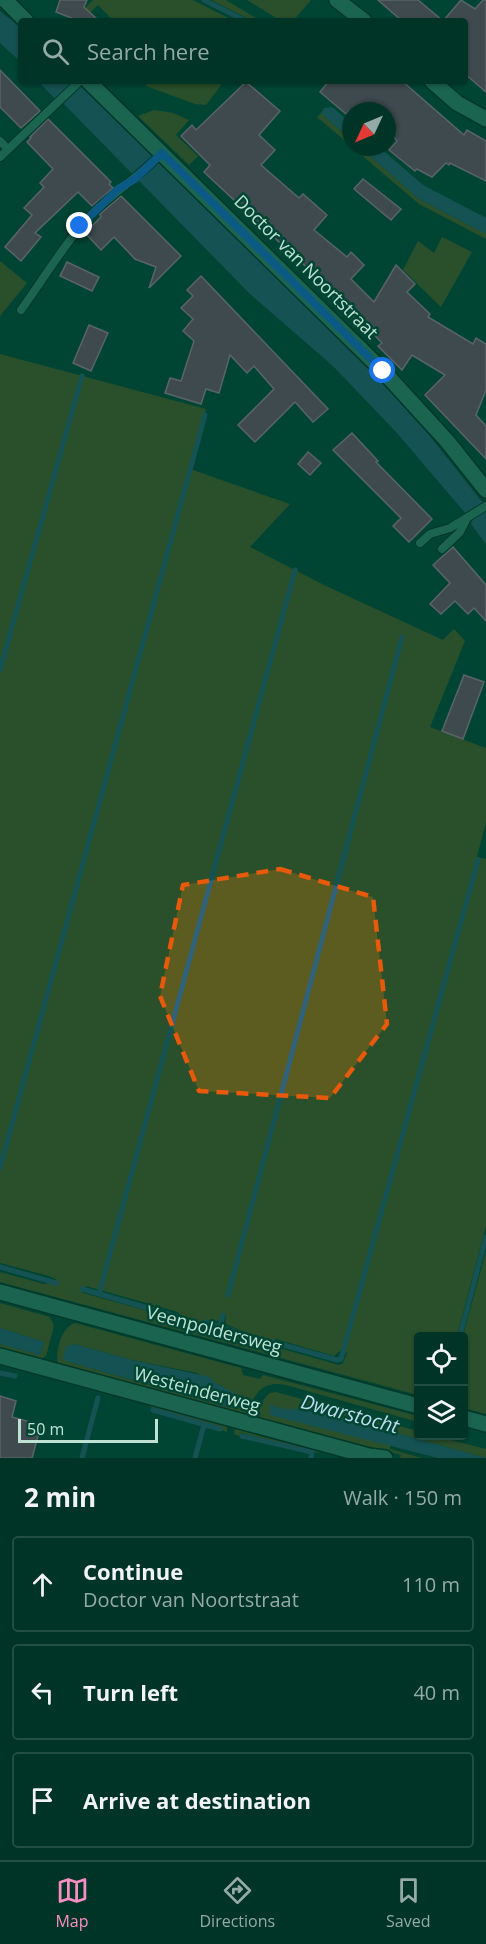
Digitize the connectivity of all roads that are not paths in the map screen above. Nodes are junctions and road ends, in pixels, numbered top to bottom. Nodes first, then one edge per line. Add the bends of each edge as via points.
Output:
1 (5, 0) edge
2 (337, 0) edge
3 (24, 18) edge
4 (360, 18) edge
5 (78, 84) edge
6 (85, 84) edge
7 (436, 84) edge
8 (486, 119) edge
9 (0, 141) edge
10 (8, 149) junction
11 (159, 155) junction
12 (0, 158) edge
13 (21, 310) dead end
14 (486, 490) edge
15 (486, 506) edge
16 (466, 519) junction
17 (420, 543) dead end
18 (442, 549) dead end
19 (0, 1292) edge
20 (0, 1356) edge
21 (414, 1405) edge
22 (468, 1419) edge
23 (486, 1424) edge
24 (385, 1458) edge

1 - 3 street
2 - 4 street
5 - 10 lane
6 - 11 street, Doctor van Noortstraat
7 - 8 street
9 - 10 lane
10 - 12 lane
11 - 13 lane via 80,226
11 - 14 street, Doctor van Noortstraat via 383,371
15 - 16 lane
16 - 17 lane via 429,534
16 - 18 lane via 460,532
19 - 21 street, Veenpoldersweg
20 - 24 street, Westeinderweg
22 - 23 street

